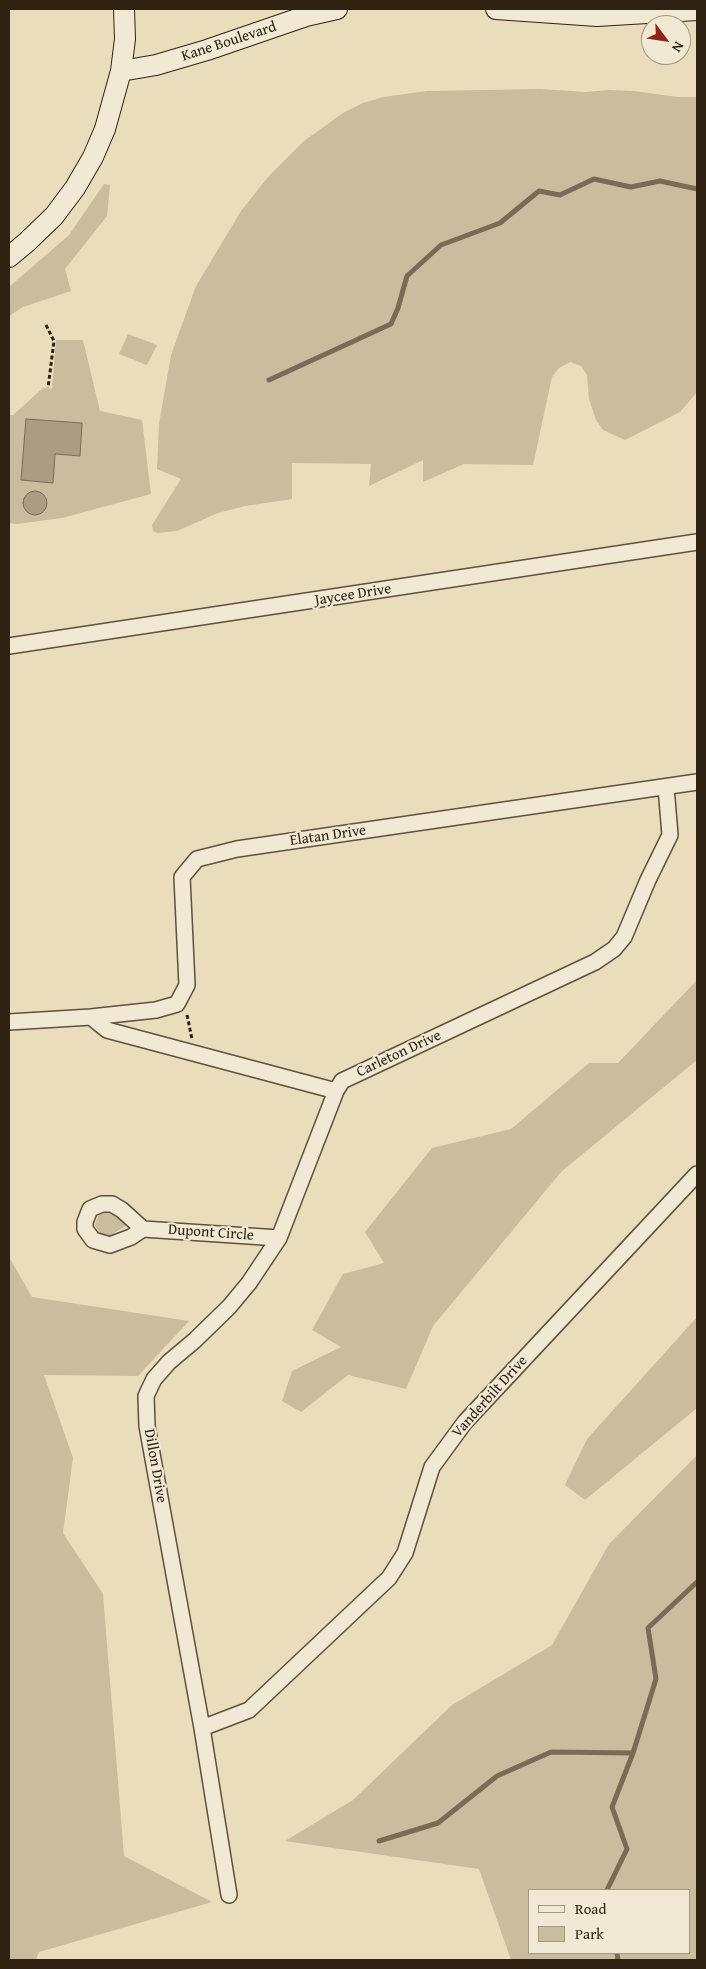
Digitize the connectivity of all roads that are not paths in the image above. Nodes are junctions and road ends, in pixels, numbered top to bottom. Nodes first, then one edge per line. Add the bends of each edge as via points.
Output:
1 (124, 9) edge
2 (336, 9) edge
3 (496, 9) edge
4 (697, 10) edge
5 (121, 71) junction
6 (9, 257) edge
7 (697, 542) edge
8 (9, 646) edge
9 (697, 782) edge
10 (666, 787) junction
11 (90, 1017) junction
12 (9, 1022) edge
13 (336, 1091) junction
14 (697, 1174) edge
15 (143, 1229) dead end
16 (279, 1238) junction
17 (202, 1728) junction
18 (229, 1895) dead end

1 - 5 street
2 - 5 street, Kane Boulevard via 156,65
3 - 4 street via 597,16
5 - 6 street via 105,129 93,157 54,216
7 - 8 street, Jaycee Drive
9 - 10 street, Elatan Drive
10 - 11 street, Elatan Drive via 236,849 197,860 182,878 187,985 177,1004 156,1010
10 - 13 street, Carleton Drive via 670,834 624,937 614,949 595,962 342,1081
11 - 12 street
11 - 13 street via 107,1030
13 - 16 street, Dillon Drive
14 - 17 street, Vanderbilt Drive via 465,1422 432,1468 405,1554 389,1578 249,1710
15 - 16 street, Dupont Circle
16 - 17 street, Dillon Drive via 230,1307 169,1362 154,1379 146,1396 148,1426
17 - 18 street, Dillon Drive

